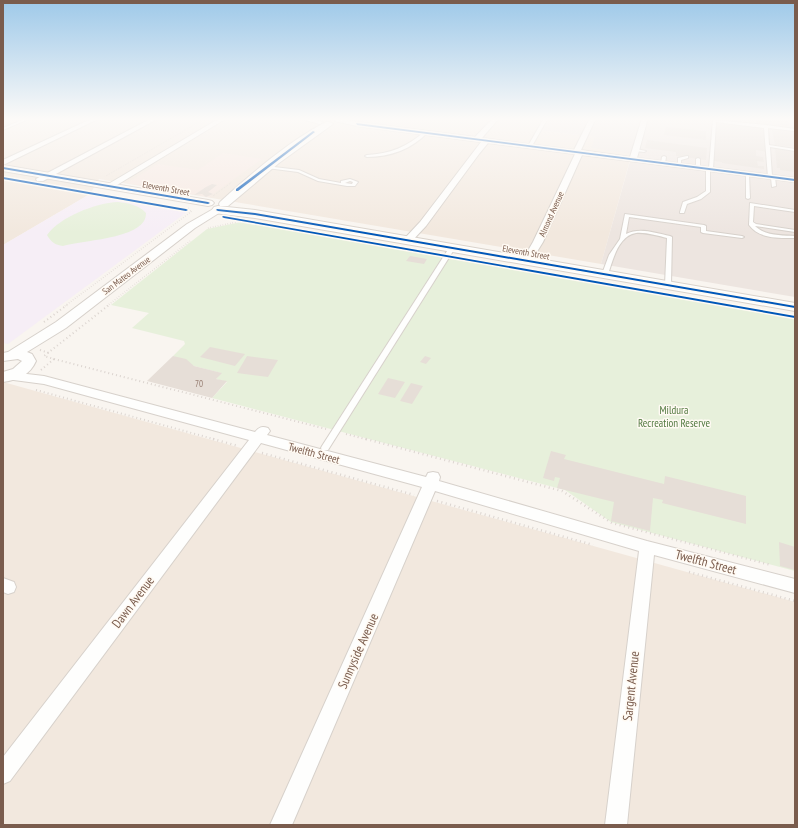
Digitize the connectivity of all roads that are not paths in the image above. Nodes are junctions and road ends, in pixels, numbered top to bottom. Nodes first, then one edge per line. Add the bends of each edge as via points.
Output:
1 (16, 157) edge
2 (82, 157) edge
3 (154, 157) edge
4 (281, 157) edge
5 (473, 157) edge
6 (576, 157) edge
7 (614, 157) edge
8 (686, 157) dead end
9 (710, 157) edge
10 (769, 157) edge
11 (633, 159) joint
12 (704, 161) dead end
13 (3, 163) edge
14 (698, 163) junction
15 (679, 165) junction
16 (267, 167) junction
17 (3, 168) edge
18 (709, 169) junction
19 (3, 173) edge
20 (747, 174) junction
21 (43, 177) junction
22 (771, 177) junction
23 (795, 180) edge
24 (104, 184) junction
25 (343, 184) dead end
26 (774, 186) dead end
27 (748, 198) dead end
28 (211, 208) junction
29 (795, 210) edge
30 (682, 212) dead end
31 (752, 224) junction
32 (795, 231) edge
33 (708, 233) junction
34 (742, 238) dead end
35 (793, 239) edge
36 (622, 240) junction
37 (707, 240) dead end
38 (411, 241) junction
39 (452, 248) junction
40 (530, 261) junction
41 (605, 274) junction
42 (668, 285) junction
43 (795, 307) edge
44 (61, 325) junction
45 (6, 356) edge
46 (32, 368) junction
47 (6, 376) edge
48 (257, 439) junction
49 (325, 448) junction
50 (429, 486) junction
51 (648, 547) junction
52 (795, 586) edge
53 (3, 774) edge
54 (281, 825) edge
55 (616, 825) edge

1 - 13 street
2 - 21 street
3 - 24 street
4 - 16 street, San Mateo Avenue
5 - 38 street
6 - 40 street, Almond Avenue via 538,242 536,254
7 - 11 street
8 - 15 lane via 679,159
9 - 18 lane
10 - 22 lane
11 - 15 street via 664,160
12 - 14 lane
14 - 15 street
14 - 18 street
16 - 25 lane via 299,171 316,180
16 - 28 street, San Mateo Avenue
17 - 21 main road, Eleventh Street
18 - 20 street
18 - 30 lane via 708,192 686,203
19 - 21 main road, Eleventh Street
20 - 22 street
20 - 27 lane
21 - 24 main road, Eleventh Street
22 - 23 street
22 - 26 lane
24 - 28 main road, Eleventh Street
24 - 28 main road, Eleventh Street
28 - 38 main road, Eleventh Street via 250,217
28 - 44 street, San Mateo Avenue
29 - 31 lane via 752,204
31 - 32 lane
31 - 35 lane via 753,229 775,239
33 - 34 lane
33 - 36 lane via 703,232 704,226 627,215
33 - 37 lane
36 - 41 lane via 615,248
36 - 42 lane via 634,232 670,237
38 - 39 main road, Eleventh Street
39 - 40 main road, Eleventh Street
39 - 49 lane
40 - 41 main road, Eleventh Street
41 - 42 main road, Eleventh Street
42 - 43 main road, Eleventh Street
44 - 45 street, San Mateo Avenue
44 - 46 street, San Mateo Avenue via 37,349
45 - 46 street via 24,355
46 - 47 street, San Mateo Avenue
46 - 48 street, Twelfth Street
48 - 49 street, Twelfth Street
48 - 50 street, Twelfth Street
48 - 53 street, Dawn Avenue
49 - 50 street, Twelfth Street
50 - 51 street, Twelfth Street
50 - 54 street, Sunnyside Avenue
51 - 52 street, Twelfth Street
51 - 55 street, Sargent Avenue

